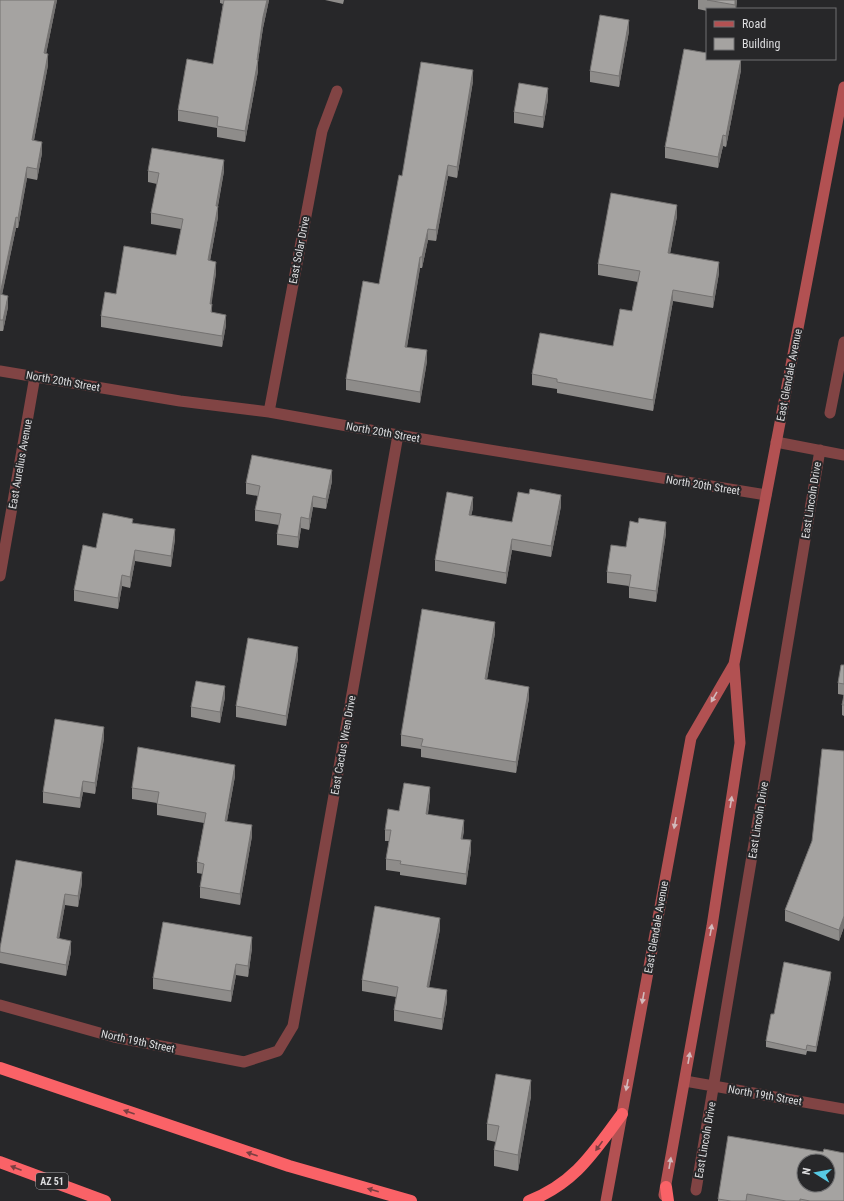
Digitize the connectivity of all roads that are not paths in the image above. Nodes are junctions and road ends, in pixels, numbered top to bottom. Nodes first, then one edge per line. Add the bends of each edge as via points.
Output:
1 (844, 87) edge
2 (337, 90) dead end
3 (844, 342) edge
4 (0, 371) edge
5 (35, 376) junction
6 (269, 412) junction
7 (830, 413) dead end
8 (398, 435) junction
9 (776, 442) junction
10 (820, 450) junction
11 (844, 456) edge
12 (766, 495) junction
13 (0, 576) edge
14 (734, 664) junction
15 (0, 1005) edge
16 (278, 1051) joint
17 (0, 1068) edge
18 (685, 1080) junction
19 (714, 1086) junction
20 (844, 1109) edge
21 (622, 1114) junction
22 (0, 1162) edge
23 (666, 1187) junction
24 (696, 1190) dead end
25 (105, 1201) edge
26 (411, 1201) edge
27 (529, 1201) edge
28 (606, 1201) edge
29 (663, 1201) edge
30 (668, 1201) edge

1 - 9 main road, East Glendale Avenue
2 - 6 street, East Solar Drive via 322,131
3 - 7 street
4 - 5 street, North 20th Street
5 - 6 street, North 20th Street via 180,401
5 - 13 street, East Aurelius Avenue
6 - 8 street, North 20th Street
8 - 12 street, North 20th Street
8 - 16 street, East Cactus Wren Drive via 293,1026
9 - 10 street
9 - 12 main road, East Glendale Avenue
10 - 11 street
10 - 19 street, East Lincoln Drive
12 - 14 main road, East Glendale Avenue
18 -> 14 main road, East Glendale Avenue via 740,743
14 -> 21 main road, East Glendale Avenue via 691,738
15 - 16 street, North 19th Street via 114,1037 244,1062
26 -> 17 highway via 289,1166
18 - 19 street, North 19th Street
23 -> 18 main road, East Glendale Avenue
19 - 20 street, North 19th Street
19 - 24 street, East Lincoln Drive
21 -> 27 highway via 577,1173 559,1186
21 - 28 main road, East Glendale Avenue
25 -> 22 highway, AZ 51
23 - 29 main road, East Glendale Avenue
23 - 30 highway

